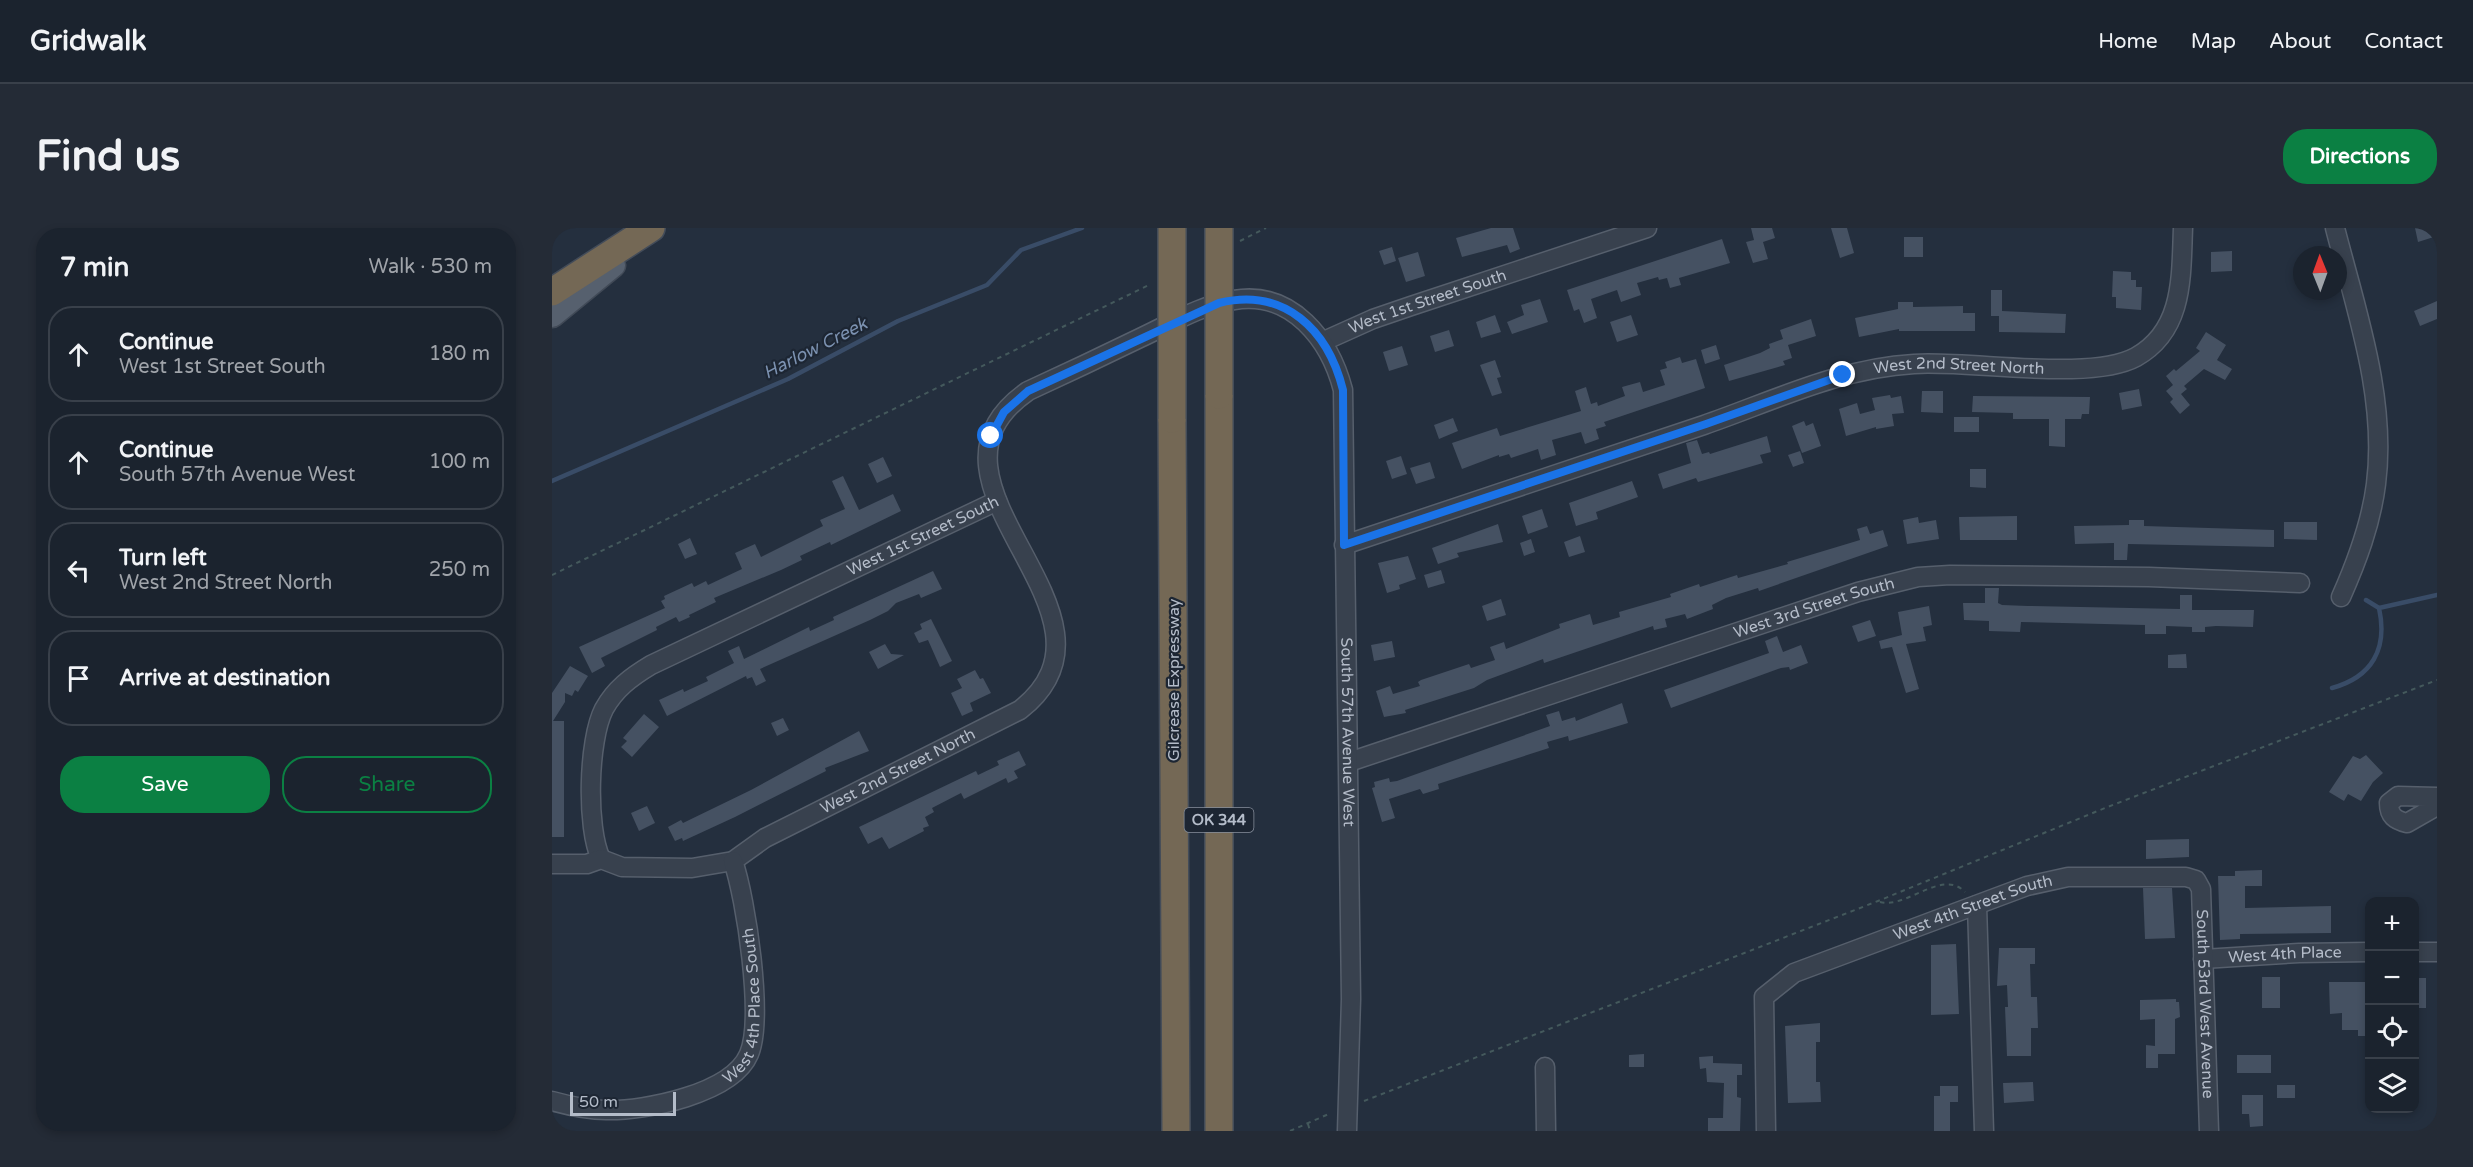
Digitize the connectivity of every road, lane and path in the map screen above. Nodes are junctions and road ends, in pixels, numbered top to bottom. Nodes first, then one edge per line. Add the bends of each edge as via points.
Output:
1 (651, 228) edge
2 (657, 228) edge
3 (1172, 228) edge
4 (1266, 228) edge
5 (1647, 228) edge
6 (2183, 228) edge
7 (2335, 228) edge
8 (1227, 236) edge
9 (1161, 279) dead end
10 (552, 292) edge
11 (552, 315) edge
12 (1324, 341) junction
13 (997, 501) junction
14 (1344, 545) junction
15 (552, 575) edge
16 (2300, 583) dead end
17 (2341, 597) dead end
18 (2437, 680) edge
19 (1348, 762) junction
20 (2437, 797) edge
21 (2437, 807) edge
22 (601, 859) junction
23 (733, 861) junction
24 (552, 864) edge
25 (2196, 880) joint
26 (1878, 901) junction
27 (1977, 905) junction
28 (2365, 952) edge
29 (2419, 952) edge
30 (2437, 952) edge
31 (2203, 958) junction
32 (1545, 1067) dead end
33 (552, 1101) edge
34 (1347, 1107) junction
35 (1176, 1123) edge
36 (1308, 1124) junction
37 (1220, 1131) edge
38 (1290, 1131) edge
39 (1310, 1131) edge
40 (1347, 1131) edge
41 (1546, 1131) edge
42 (1766, 1131) edge
43 (1984, 1131) edge
44 (2209, 1131) edge

1 - 10 highway
2 - 11 main road
3 - 35 highway, Gilcrease Expressway / OK 344, bridge
4 - 8 path
5 - 12 street, West 1st Street South via 1411,306
6 - 14 street, West 2nd Street North via 2175,314 2161,338 2134,358 2104,368 1915,364 1843,375
7 - 17 street via 2368,358 2377,450 2376,484 2366,532
8 - 37 highway, OK 344, bridge via 1219,395
9 - 15 path
12 - 13 street, West 1st Street South via 1299,316 1284,308 1235,299 1193,314 1028,391 1004,412 991,436 988,465
12 - 14 street, South 57th Avenue West via 1343,390
13 - 22 street, West 1st Street South via 651,665 620,687 597,727 593,833
13 - 23 street, West 2nd Street North via 1055,623 1056,656 1041,691 1020,710 765,838
14 - 19 street, South 57th Avenue West
16 - 19 street, West 3rd Street South via 2149,577 1918,577 1858,592
18 - 26 path via 2105,808
19 - 34 street, South 57th Avenue West via 1351,999
20 - 21 street via 2398,796 2389,803 2389,811 2397,820 2407,823
22 - 23 street, West 2nd Street North via 622,867 651,869
22 - 24 street, West 2nd Street North via 586,864
23 - 33 street, West 4th Place South via 742,887 755,1005 755,1034 748,1056 737,1071 722,1082 657,1106 608,1110
25 - 27 street, West 4th Street South via 2068,877 2027,886
25 - 31 street, South 53rd West Avenue via 2200,889
26 - 27 path via 1894,902 1946,884 1960,887
26 - 34 path
27 - 42 street, West 4th Street South via 1794,973 1764,997
27 - 43 street
28 - 31 street, West 4th Place
29 - 30 street
31 - 44 street, South 53rd West Avenue
32 - 41 street
34 - 36 path
34 - 40 street, South 57th Avenue West
36 - 38 path
36 - 39 path

